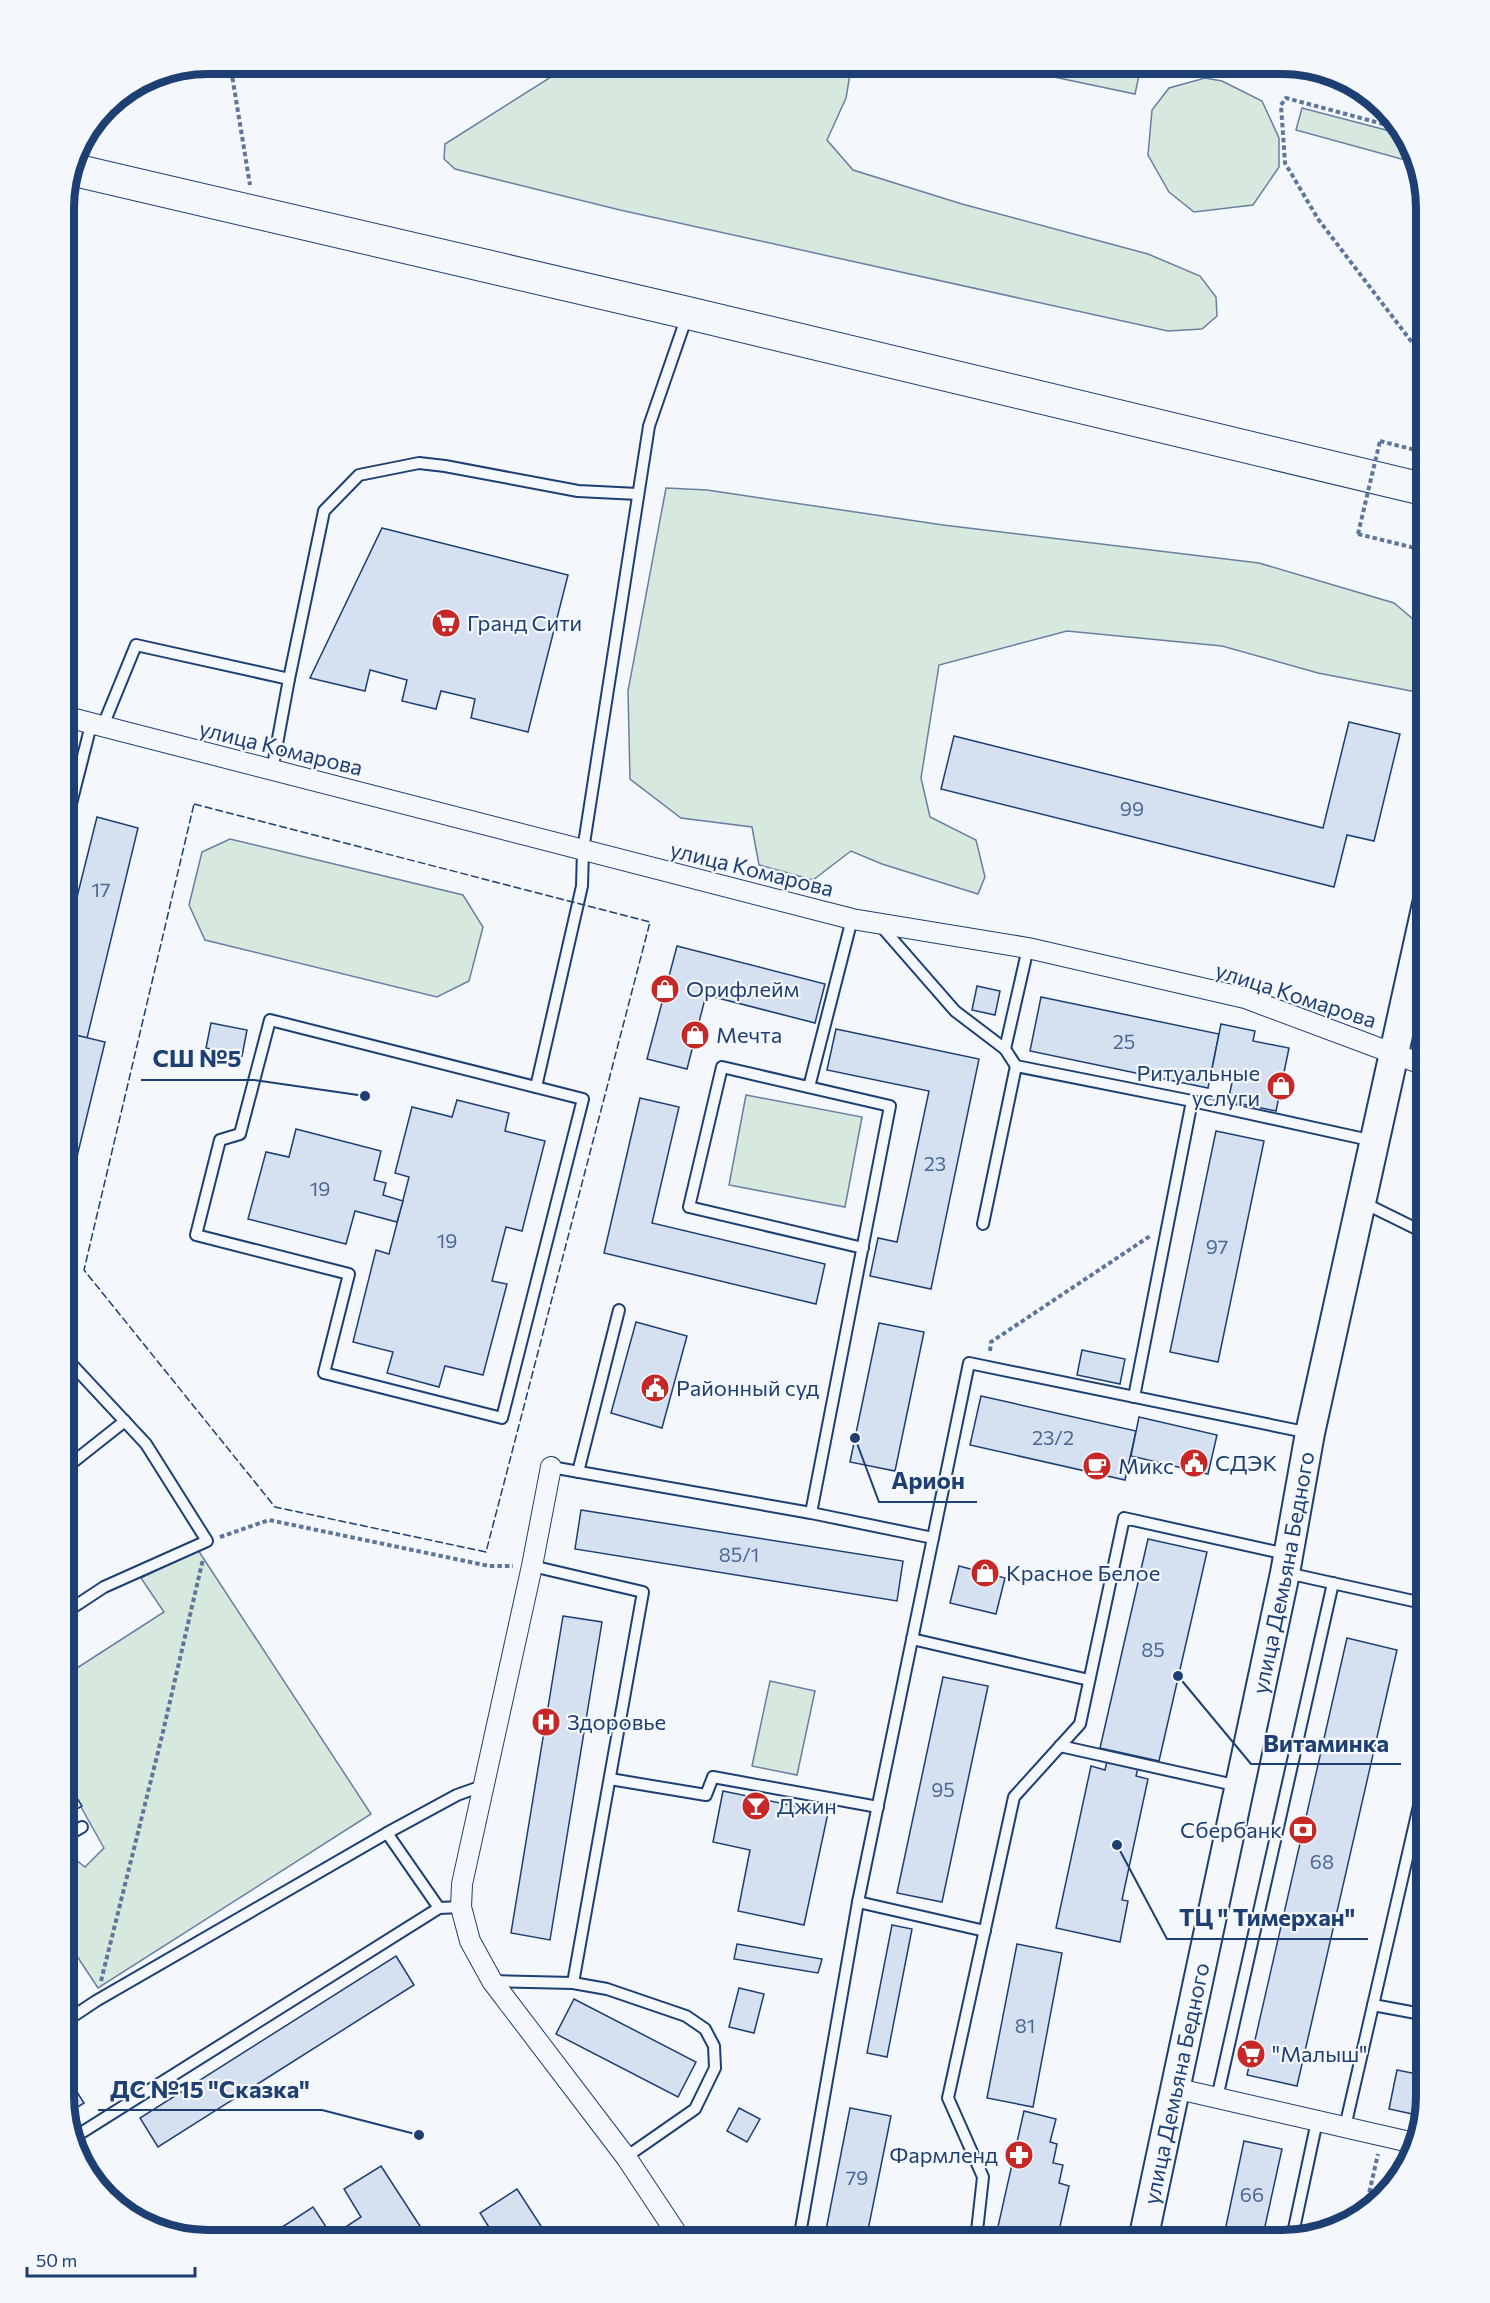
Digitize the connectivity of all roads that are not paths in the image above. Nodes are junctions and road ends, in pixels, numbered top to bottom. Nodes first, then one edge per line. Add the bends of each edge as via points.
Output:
1 (79, 171) edge
2 (688, 313) junction
3 (1416, 487) edge
4 (638, 494) junction
5 (289, 679) junction
6 (74, 719) edge
7 (97, 726) junction
8 (74, 770) edge
9 (79, 771) junction
10 (272, 771) junction
11 (74, 791) edge
12 (583, 850) junction
13 (852, 919) junction
14 (878, 923) junction
15 (1028, 948) junction
16 (1416, 954) edge
17 (1005, 1049) junction
18 (1394, 1053) junction
19 (1416, 1062) edge
20 (1016, 1066) junction
21 (536, 1087) junction
22 (809, 1087) junction
23 (1192, 1101) junction
24 (1375, 1141) junction
25 (1362, 1202) junction
26 (983, 1224) dead end
27 (1416, 1228) edge
28 (863, 1248) junction
29 (619, 1310) dead end
30 (74, 1367) edge
31 (1134, 1397) junction
32 (125, 1421) junction
33 (1310, 1433) junction
34 (74, 1461) edge
35 (551, 1467) joint
36 (579, 1472) junction
37 (811, 1513) junction
38 (933, 1538) junction
39 (1286, 1564) junction
40 (532, 1566) junction
41 (1333, 1584) junction
42 (1416, 1602) edge
43 (74, 1607) edge
44 (912, 1639) junction
45 (1089, 1680) junction
46 (1060, 1746) junction
47 (610, 1779) junction
48 (485, 1785) junction
49 (1239, 1786) junction
50 (878, 1807) junction
51 (1416, 1819) edge
52 (82, 1827) dead end
53 (74, 1832) edge
54 (387, 1833) junction
55 (858, 1902) junction
56 (461, 1907) junction
57 (440, 1908) junction
58 (985, 1931) junction
59 (492, 1981) junction
60 (573, 1983) junction
61 (1373, 2005) junction
62 (1416, 2014) edge
63 (74, 2016) edge
64 (1174, 2088) junction
65 (1217, 2098) junction
66 (1317, 2121) junction
67 (1345, 2127) junction
68 (80, 2134) edge
69 (1408, 2142) edge
70 (626, 2157) junction
71 (674, 2229) edge
72 (1294, 2229) edge
73 (802, 2230) edge
74 (977, 2230) edge
75 (1145, 2230) edge

1 - 2 main road
2 - 3 main road
2 - 4 lane via 649,426
4 - 5 lane via 578,491 419,463 359,475 324,511
4 - 12 lane
5 - 7 lane via 135,645
5 - 10 lane
6 - 7 street, улица Комарова
7 - 9 lane
7 - 10 street, улица Комарова
8 - 9 lane
9 - 11 lane
10 - 12 street, улица Комарова
12 - 13 street, улица Комарова
12 - 21 lane via 582,886
13 - 14 street, улица Комарова
13 - 22 lane
14 - 15 street, улица Комарова
14 - 17 lane via 955,1011
15 - 17 lane
15 - 18 street, улица Комарова via 1245,998
16 - 18 street, улица Демьяна Бедного
17 - 20 lane
18 - 19 street, улица Комарова
18 - 24 street, улица Демьяна Бедного
20 - 23 lane
20 - 26 lane
21 - 21 lane via 270,1020 240,1134 220,1140 196,1235 349,1274 324,1373 502,1418 583,1099
22 - 28 lane via 890,1106
22 - 28 lane via 722,1067 689,1207
23 - 24 lane
23 - 31 lane
24 - 25 street, улица Демьяна Бедного
25 - 27 lane
25 - 33 street, улица Демьяна Бедного
28 - 37 lane
29 - 36 lane
30 - 32 lane
31 - 33 lane
31 - 38 lane via 969,1363
32 - 34 lane
32 - 43 lane via 154,1455 207,1541 104,1587
33 - 39 street, улица Демьяна Бедного
35 - 36 lane
35 - 40 street
36 - 37 lane
37 - 38 lane
38 - 44 lane
39 - 41 lane
39 - 45 lane via 1125,1518
39 - 49 street, улица Демьяна Бедного
40 - 47 lane via 643,1592
40 - 48 street
41 - 42 lane
41 - 65 lane
44 - 45 lane
44 - 50 lane
45 - 46 lane via 1080,1724
46 - 49 lane
46 - 58 lane via 1014,1797
47 - 50 lane via 706,1795 712,1777
47 - 60 lane
48 - 54 lane via 457,1795
48 - 56 street via 462,1884
49 - 64 street, улица Демьяна Бедного
50 - 55 lane
51 - 61 lane
52 - 53 lane
54 - 57 lane
54 - 63 lane
55 - 58 lane
55 - 73 lane
56 - 57 lane
56 - 59 street via 470,1941
57 - 68 lane
58 - 74 lane via 948,2098 983,2177
59 - 60 lane
59 - 70 street
60 - 70 lane via 607,1989 686,2016 705,2029 714,2046 715,2068 695,2109
61 - 62 lane
61 - 67 lane
64 - 65 street
64 - 75 street, улица Демьяна Бедного
65 - 66 street
66 - 67 street
66 - 72 lane
67 - 69 street
70 - 71 street

